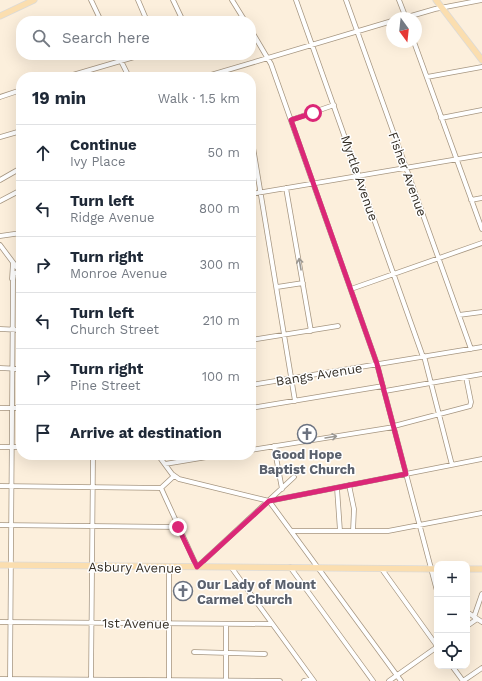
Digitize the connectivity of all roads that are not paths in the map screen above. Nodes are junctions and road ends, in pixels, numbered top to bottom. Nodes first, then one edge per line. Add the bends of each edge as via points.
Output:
1 (34, 0) edge
2 (91, 0) edge
3 (138, 0) edge
4 (173, 0) edge
5 (232, 0) edge
6 (296, 0) edge
7 (346, 0) edge
8 (399, 0) edge
9 (436, 0) edge
10 (482, 0) edge
11 (442, 7) junction
12 (403, 12) edge
13 (422, 13) edge
14 (0, 16) edge
15 (99, 16) edge
16 (145, 16) edge
17 (181, 16) edge
18 (242, 16) edge
19 (386, 24) edge
20 (358, 32) junction
21 (256, 38) edge
22 (312, 45) junction
23 (416, 48) edge
24 (268, 58) junction
25 (124, 60) edge
26 (482, 60) edge
27 (121, 61) junction
28 (482, 67) edge
29 (83, 72) edge
30 (126, 72) edge
31 (221, 72) edge
32 (427, 76) junction
33 (16, 92) edge
34 (0, 97) edge
35 (334, 106) junction
36 (482, 110) edge
37 (441, 118) junction
38 (291, 120) junction
39 (16, 132) edge
40 (0, 137) edge
41 (482, 155) edge
42 (457, 159) junction
43 (256, 164) edge
44 (406, 168) junction
45 (16, 171) edge
46 (359, 176) junction
47 (0, 180) edge
48 (313, 184) junction
49 (286, 188) junction
50 (16, 192) edge
51 (261, 192) junction
52 (256, 193) edge
53 (482, 198) edge
54 (471, 200) junction
55 (0, 201) edge
56 (482, 229) edge
57 (16, 233) edge
58 (0, 236) edge
59 (482, 243) edge
60 (0, 246) edge
61 (438, 258) junction
62 (13, 263) junction
63 (16, 267) edge
64 (16, 273) edge
65 (394, 274) junction
66 (12, 281) junction
67 (303, 282) junction
68 (276, 287) junction
69 (351, 289) junction
70 (482, 312) edge
71 (459, 316) junction
72 (338, 326) dead end
73 (0, 329) edge
74 (12, 330) junction
75 (16, 330) edge
76 (311, 331) junction
77 (284, 335) junction
78 (256, 339) edge
79 (482, 347) edge
80 (471, 349) junction
81 (424, 357) junction
82 (377, 364) junction
83 (0, 368) edge
84 (12, 368) junction
85 (16, 368) edge
86 (482, 374) edge
87 (466, 377) junction
88 (291, 378) junction
89 (431, 383) junction
90 (256, 384) edge
91 (383, 386) junction
92 (384, 391) junction
93 (295, 401) junction
94 (256, 407) edge
95 (0, 408) edge
96 (12, 408) junction
97 (16, 408) edge
98 (439, 414) junction
99 (394, 427) junction
100 (0, 446) edge
101 (274, 446) junction
102 (11, 447) junction
103 (16, 447) edge
104 (256, 449) edge
105 (482, 459) edge
106 (93, 460) edge
107 (162, 460) edge
108 (189, 460) edge
109 (165, 464) junction
110 (452, 465) junction
111 (406, 474) junction
112 (174, 476) junction
113 (294, 477) dead end
114 (349, 485) junction
115 (0, 486) edge
116 (11, 486) junction
117 (92, 486) junction
118 (161, 488) junction
119 (337, 488) junction
120 (282, 489) junction
121 (269, 501) junction
122 (482, 513) edge
123 (0, 525) edge
124 (10, 525) junction
125 (419, 525) junction
126 (92, 526) junction
127 (178, 527) junction
128 (291, 531) junction
129 (340, 531) junction
130 (353, 531) junction
131 (0, 566) edge
132 (11, 566) junction
133 (92, 566) junction
134 (169, 567) junction
135 (197, 567) junction
136 (231, 567) junction
137 (290, 567) junction
138 (318, 568) junction
139 (381, 568) junction
140 (430, 568) junction
141 (434, 568) edge
142 (470, 569) edge
143 (482, 569) edge
144 (434, 581) edge
145 (482, 594) edge
146 (470, 614) edge
147 (476, 618) junction
148 (0, 622) edge
149 (10, 622) junction
150 (482, 622) edge
151 (91, 623) junction
152 (169, 623) junction
153 (470, 623) edge
154 (226, 624) junction
155 (272, 624) junction
156 (434, 643) edge
157 (434, 649) edge
158 (194, 652) dead end
159 (226, 653) junction
160 (265, 654) dead end
161 (482, 668) edge
162 (454, 669) edge
163 (397, 675) junction
164 (0, 679) edge
165 (10, 680) edge
166 (91, 680) edge
167 (313, 680) edge
168 (169, 681) edge
169 (226, 681) edge
170 (280, 681) edge
171 (304, 681) edge
172 (373, 681) edge
173 (389, 681) edge
174 (401, 681) edge
175 (463, 681) edge

1 - 14 main road
2 - 15 street
3 - 16 street
4 - 17 street
5 - 18 street
6 - 22 street, Myrtle Avenue
7 - 20 street, Fisher Avenue
8 - 12 street
9 - 11 main road
10 - 11 street
11 - 13 street
11 - 26 main road
19 - 20 street
20 - 22 street
20 - 44 street, Fisher Avenue
21 - 24 street
22 - 24 street
22 - 35 street, Myrtle Avenue
23 - 32 street
24 - 31 street
24 - 38 street
25 - 27 street
27 - 29 street
27 - 30 street
28 - 32 street
32 - 37 street
33 - 34 street
35 - 38 street
35 - 46 street, Myrtle Avenue
36 - 37 street
37 - 42 street
38 - 48 street
39 - 40 street
41 - 42 street
42 - 44 street
42 - 54 street
43 - 51 street
44 - 46 street
44 - 61 street, Fisher Avenue
45 - 47 street
46 - 48 street
46 - 65 street, Myrtle Avenue
48 - 49 street
48 - 69 street
49 - 51 street
67 -> 49 street
50 - 55 street
51 - 52 street
51 - 68 street
53 - 54 street
54 - 56 street
57 - 58 street
59 - 61 street
60 - 62 street
61 - 65 street
61 - 71 street, Fisher Avenue
62 - 63 street
62 - 66 street
64 - 66 street
65 - 69 street
65 - 81 street, Myrtle Avenue
66 - 74 street
67 - 68 street
67 - 76 street
68 - 77 street
69 - 82 street
70 - 71 street
71 - 80 street, Fisher Avenue
72 - 76 street
73 - 74 street
74 - 75 street
74 - 84 street
76 - 77 street
77 - 78 street
77 - 88 street
79 - 80 street, Bangs Avenue
80 - 81 street, Bangs Avenue
81 - 82 street, Bangs Avenue
81 - 89 street, Myrtle Avenue
82 - 88 street, Bangs Avenue
82 - 91 street
83 - 84 street
84 - 85 street
84 - 96 street
86 - 87 street
87 - 89 street
87 - 98 street via 471,404
88 - 90 street, Bangs Avenue
88 - 93 street
89 - 92 street
89 - 98 street, Myrtle Avenue
91 - 92 street
91 - 93 street
92 - 99 street
93 - 94 street
95 - 96 street
96 - 97 street
96 - 102 street
98 - 99 street
98 - 110 street, Myrtle Avenue
101 -> 99 street
99 - 111 street
100 - 102 street
101 - 104 street
101 - 120 street
102 - 103 street
102 - 116 street
105 - 110 street
106 - 117 street
107 - 109 street
108 - 109 street
109 - 112 street
110 - 111 street
111 - 114 street
111 - 125 street
112 - 118 street
112 - 121 street via 181,480
113 - 120 street
114 - 119 street
114 - 130 street via 354,509
115 - 116 street
116 - 117 street
116 - 124 street
117 - 118 street
117 - 126 street
118 - 127 street
119 - 121 street
119 - 129 street
120 - 121 street
121 - 128 street
121 - 135 street
122 - 125 street
123 - 124 street
124 - 126 street
124 - 132 street
125 - 130 street via 388,531
125 - 140 street
126 - 127 street
126 - 133 street
127 - 135 street
128 - 129 street
128 - 138 street
129 - 130 street
131 - 132 main road, Asbury Avenue
132 - 133 main road, Asbury Avenue
132 - 149 street
133 - 134 main road, Asbury Avenue
133 - 151 street
134 - 135 main road, Asbury Avenue
134 - 152 street
135 - 136 main road, Asbury Avenue
136 - 137 main road, Asbury Avenue
136 - 155 street
137 - 138 main road, Asbury Avenue
137 - 172 street
138 - 139 main road, Asbury Avenue
138 - 163 street
139 - 140 main road, Asbury Avenue
139 - 156 street
140 - 141 main road, Asbury Avenue
140 - 144 street
142 - 143 main road
145 - 147 street
146 - 147 street
147 - 150 street
147 - 153 street
148 - 149 street, 1st Avenue
149 - 151 street, 1st Avenue
149 - 165 street
151 - 152 street, 1st Avenue
151 - 166 street
152 - 154 street, 1st Avenue
152 - 168 street
154 - 155 street, 1st Avenue
154 - 159 street
155 - 167 street
157 - 163 street
158 - 159 street
159 - 160 street
159 - 169 street
161 - 175 street
162 - 175 street
163 - 173 street
163 - 174 street
164 - 165 street
165 - 166 street
166 - 168 street
167 - 171 street
168 - 169 street
169 - 170 street

